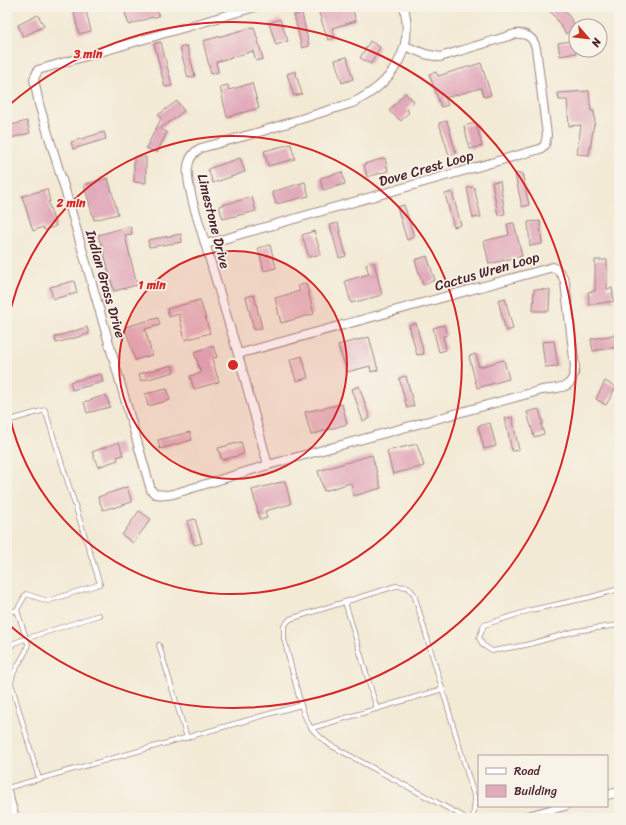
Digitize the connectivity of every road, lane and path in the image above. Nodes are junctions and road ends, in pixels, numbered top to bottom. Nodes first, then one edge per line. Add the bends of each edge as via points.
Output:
1 (256, 7) edge
2 (404, 7) edge
3 (405, 46) junction
4 (206, 244) junction
5 (238, 354) junction
6 (7, 421) edge
7 (268, 465) junction
8 (619, 589) edge
9 (345, 602) junction
10 (17, 610) junction
11 (7, 613) edge
12 (100, 615) dead end
13 (619, 625) edge
14 (25, 639) junction
15 (160, 645) dead end
16 (7, 651) edge
17 (7, 669) edge
18 (13, 674) junction
19 (443, 689) junction
20 (301, 705) junction
21 (378, 709) junction
22 (312, 728) junction
23 (187, 738) junction
24 (39, 779) junction
25 (7, 790) edge
26 (619, 792) edge
27 (608, 795) edge
28 (561, 807) edge
29 (15, 818) edge
30 (466, 818) edge
31 (473, 818) edge
32 (520, 818) edge

1 - 7 street, Indian Grass Drive via 38,70 34,79 39,104 151,490 155,494 173,494
2 - 3 street, Limestone Drive via 408,27
3 - 4 street, Limestone Drive via 390,76 364,98 194,152 189,164 189,182
3 - 4 street, Dove Crest Loop via 440,57 515,34 532,37 536,48 547,135 545,146
4 - 5 street, Limestone Drive
5 - 7 street, Limestone Drive
5 - 7 street, Cactus Wren Loop via 550,267 558,270 563,276 575,367 573,380 568,385
6 - 10 lane via 45,410 100,584 48,600 26,594
8 - 13 lane via 531,610 484,625 479,638 483,645 492,651 526,645 576,631
9 - 19 lane via 396,586 408,587 414,594
9 - 20 lane via 290,619 284,626 284,639
9 - 21 lane
10 - 11 lane
10 - 14 lane
12 - 14 lane
14 - 16 lane via 14,643
14 - 18 lane via 28,644 26,651
15 - 23 lane
17 - 18 lane
18 - 24 lane via 11,684
19 - 21 lane
19 - 31 lane via 475,798
20 - 22 lane
20 - 23 lane
21 - 22 lane
22 - 30 lane via 330,745
23 - 24 lane
24 - 25 lane
25 - 29 street
26 - 27 street
28 - 32 street

